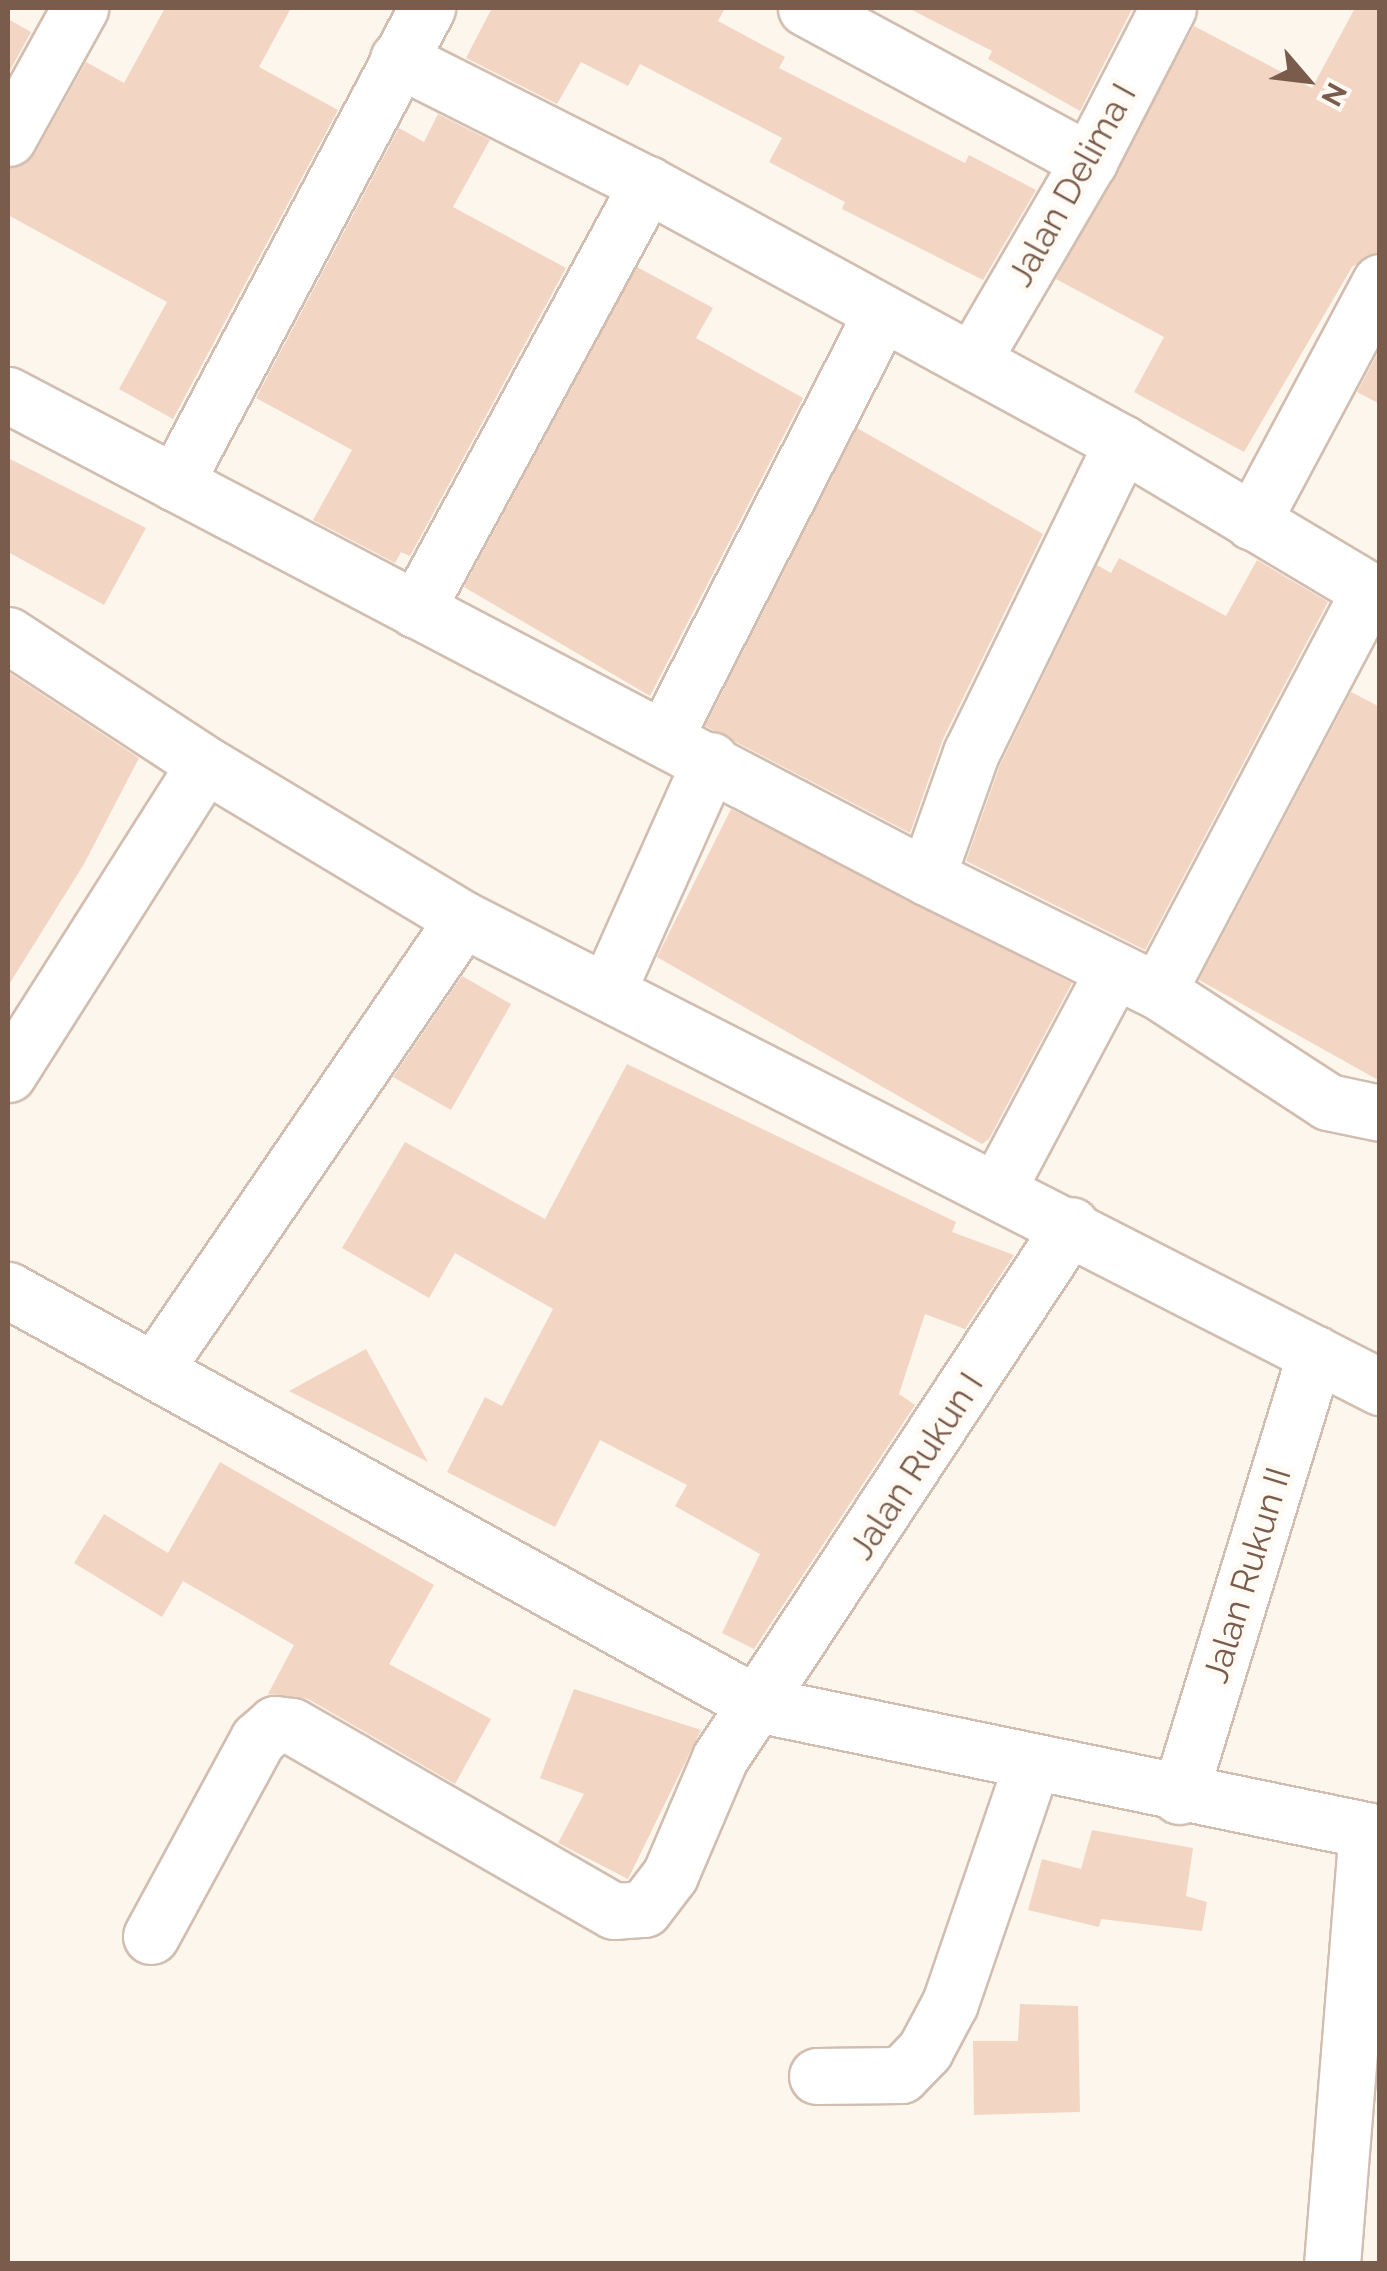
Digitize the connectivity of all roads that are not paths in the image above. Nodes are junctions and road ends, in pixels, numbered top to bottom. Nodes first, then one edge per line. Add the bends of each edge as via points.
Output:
1 (80, 8) edge
2 (426, 8) edge
3 (1168, 8) edge
4 (840, 15) edge
5 (398, 59) junction
6 (8, 138) edge
7 (1089, 161) junction
8 (646, 184) junction
9 (1380, 282) edge
10 (880, 315) junction
11 (972, 361) junction
12 (8, 395) edge
13 (1122, 443) junction
14 (175, 483) junction
15 (1252, 522) junction
16 (1374, 594) edge
17 (416, 610) junction
18 (8, 635) edge
19 (687, 749) junction
20 (205, 764) junction
21 (927, 878) junction
22 (463, 920) junction
23 (1136, 981) junction
24 (608, 992) junction
25 (8, 1074) edge
26 (1380, 1113) edge
27 (998, 1188) junction
28 (1071, 1225) junction
29 (8, 1290) edge
30 (1314, 1353) junction
31 (156, 1370) junction
32 (1380, 1387) edge
33 (757, 1704) junction
34 (1032, 1764) junction
35 (1179, 1796) junction
36 (1373, 1831) edge
37 (151, 1936) dead end
38 (817, 2076) dead end
39 (1332, 2264) edge

1 - 6 street
2 - 5 street
3 - 7 street, Jalan Delima I
4 - 7 street
5 - 8 street
5 - 14 street
7 - 11 street, Jalan Delima I
8 - 10 street
8 - 17 street
9 - 15 street
10 - 11 street
10 - 19 street
11 - 13 street
12 - 14 street
13 - 15 street
13 - 21 street via 971,752
14 - 17 street
15 - 16 street
16 - 23 street
17 - 19 street
18 - 20 street
19 - 21 street
19 - 24 street
20 - 22 street
20 - 25 street
21 - 23 street
22 - 24 street
22 - 31 street
23 - 26 street via 1328,1102
23 - 27 street
24 - 27 street
27 - 28 street
28 - 30 street
28 - 33 street, Jalan Rukun I
29 - 31 street
30 - 32 street
30 - 35 street, Jalan Rukun II
31 - 33 street
33 - 34 street
33 - 37 street, Jalan Rukun I via 720,1758 660,1895 632,1914 614,1911 292,1726 275,1724 258,1739
34 - 35 street
34 - 38 street via 950,2003 925,2050 900,2075
35 - 36 street
36 - 39 street

